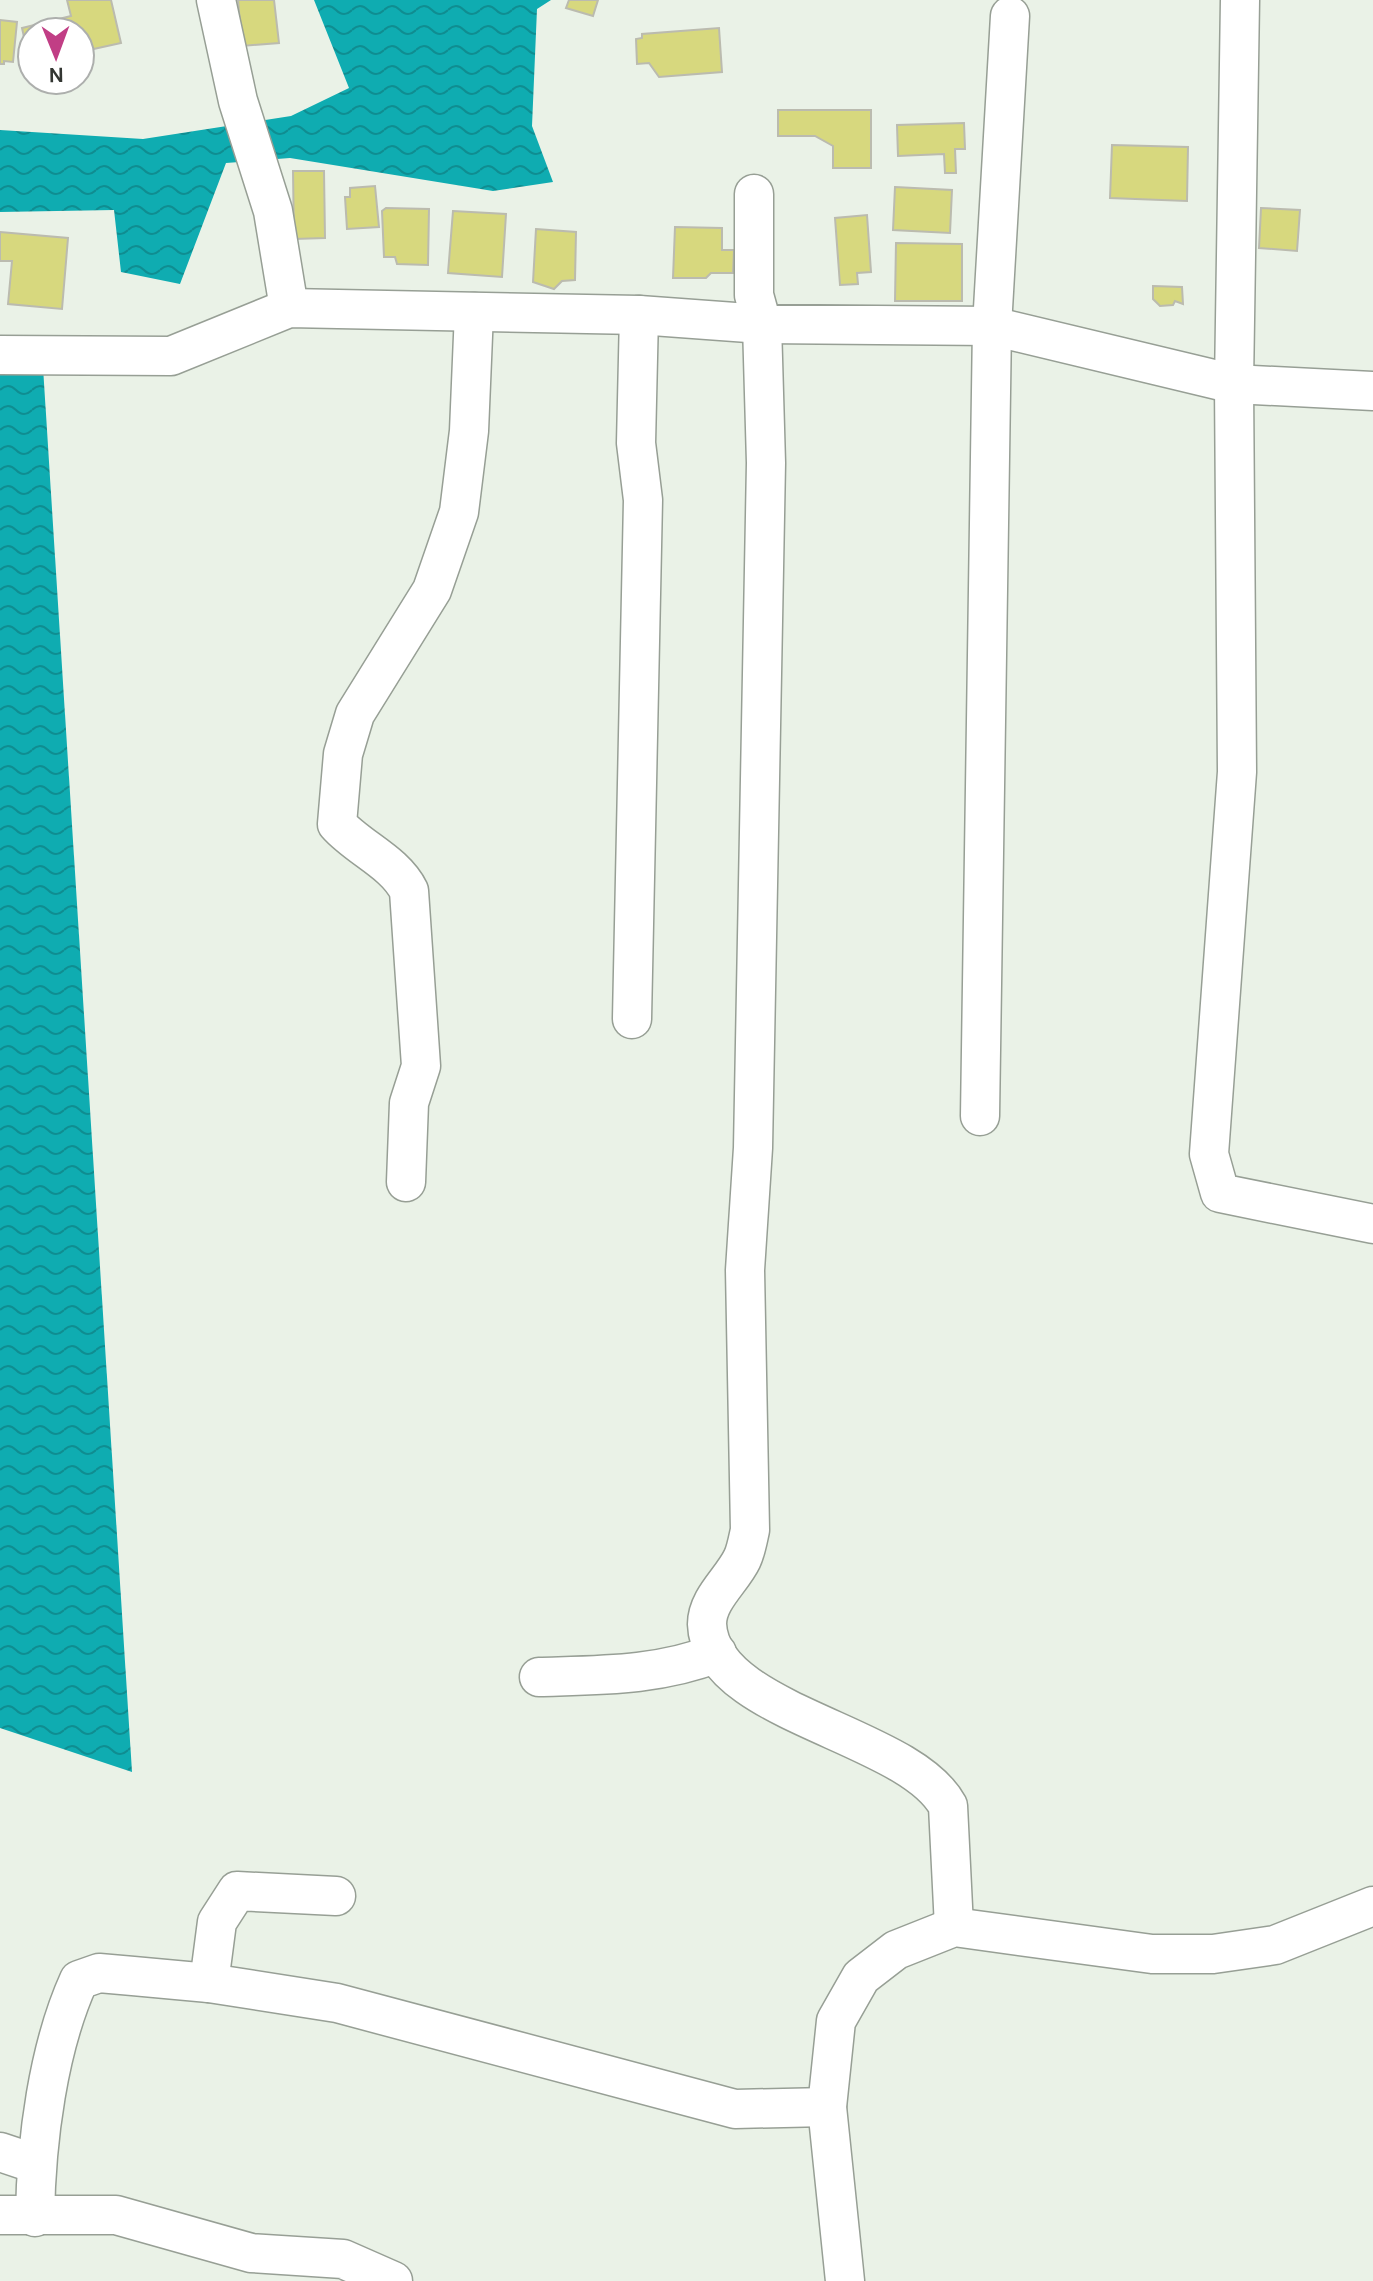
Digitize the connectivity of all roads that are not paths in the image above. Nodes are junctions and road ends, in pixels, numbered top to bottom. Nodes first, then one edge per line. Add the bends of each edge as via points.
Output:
1 (216, 0) edge
2 (1240, 0) edge
3 (1010, 16) dead end
4 (754, 194) dead end
5 (289, 308) junction
6 (474, 312) junction
7 (639, 315) junction
8 (762, 324) junction
9 (992, 326) junction
10 (0, 355) edge
11 (1234, 384) junction
12 (1373, 391) edge
13 (632, 1019) dead end
14 (980, 1116) dead end
15 (406, 1182) dead end
16 (1373, 1224) edge
17 (717, 1653) junction
18 (539, 1677) dead end
19 (336, 1896) dead end
20 (1373, 1906) edge
21 (954, 1927) junction
22 (209, 1983) junction
23 (827, 2107) junction
24 (0, 2152) edge
25 (36, 2164) junction
26 (18, 2216) edge
27 (393, 2281) edge
28 (845, 2281) edge

1 - 5 street via 238,101 273,211
2 - 11 street
3 - 9 street
4 - 8 street via 754,295
5 - 6 street
5 - 10 street via 171,356
6 - 7 street
6 - 15 street via 459,512 432,590 355,714 343,754 337,824 351,841 402,876 409,891 421,1066 409,1103
7 - 8 street
7 - 13 street via 636,443 643,500
8 - 9 street
8 - 17 street via 766,479 753,1148 745,1270 750,1530 743,1558 711,1608 707,1624
9 - 11 street
9 - 14 street
11 - 12 street
11 - 16 street via 1237,772 1209,1154 1220,1193
17 - 18 street via 637,1674
17 - 21 street via 760,1694 893,1759 939,1789 948,1806
19 - 22 street via 237,1891 217,1922
20 - 21 street via 1275,1945 1213,1954 1152,1954
21 - 23 street via 896,1950 861,1977 836,2021
22 - 23 street via 337,2003 735,2109
22 - 25 street via 99,1973 79,1980 63,2014
23 - 28 street
24 - 25 street
25 - 26 street
26 - 27 street via 116,2215 251,2253 343,2259

